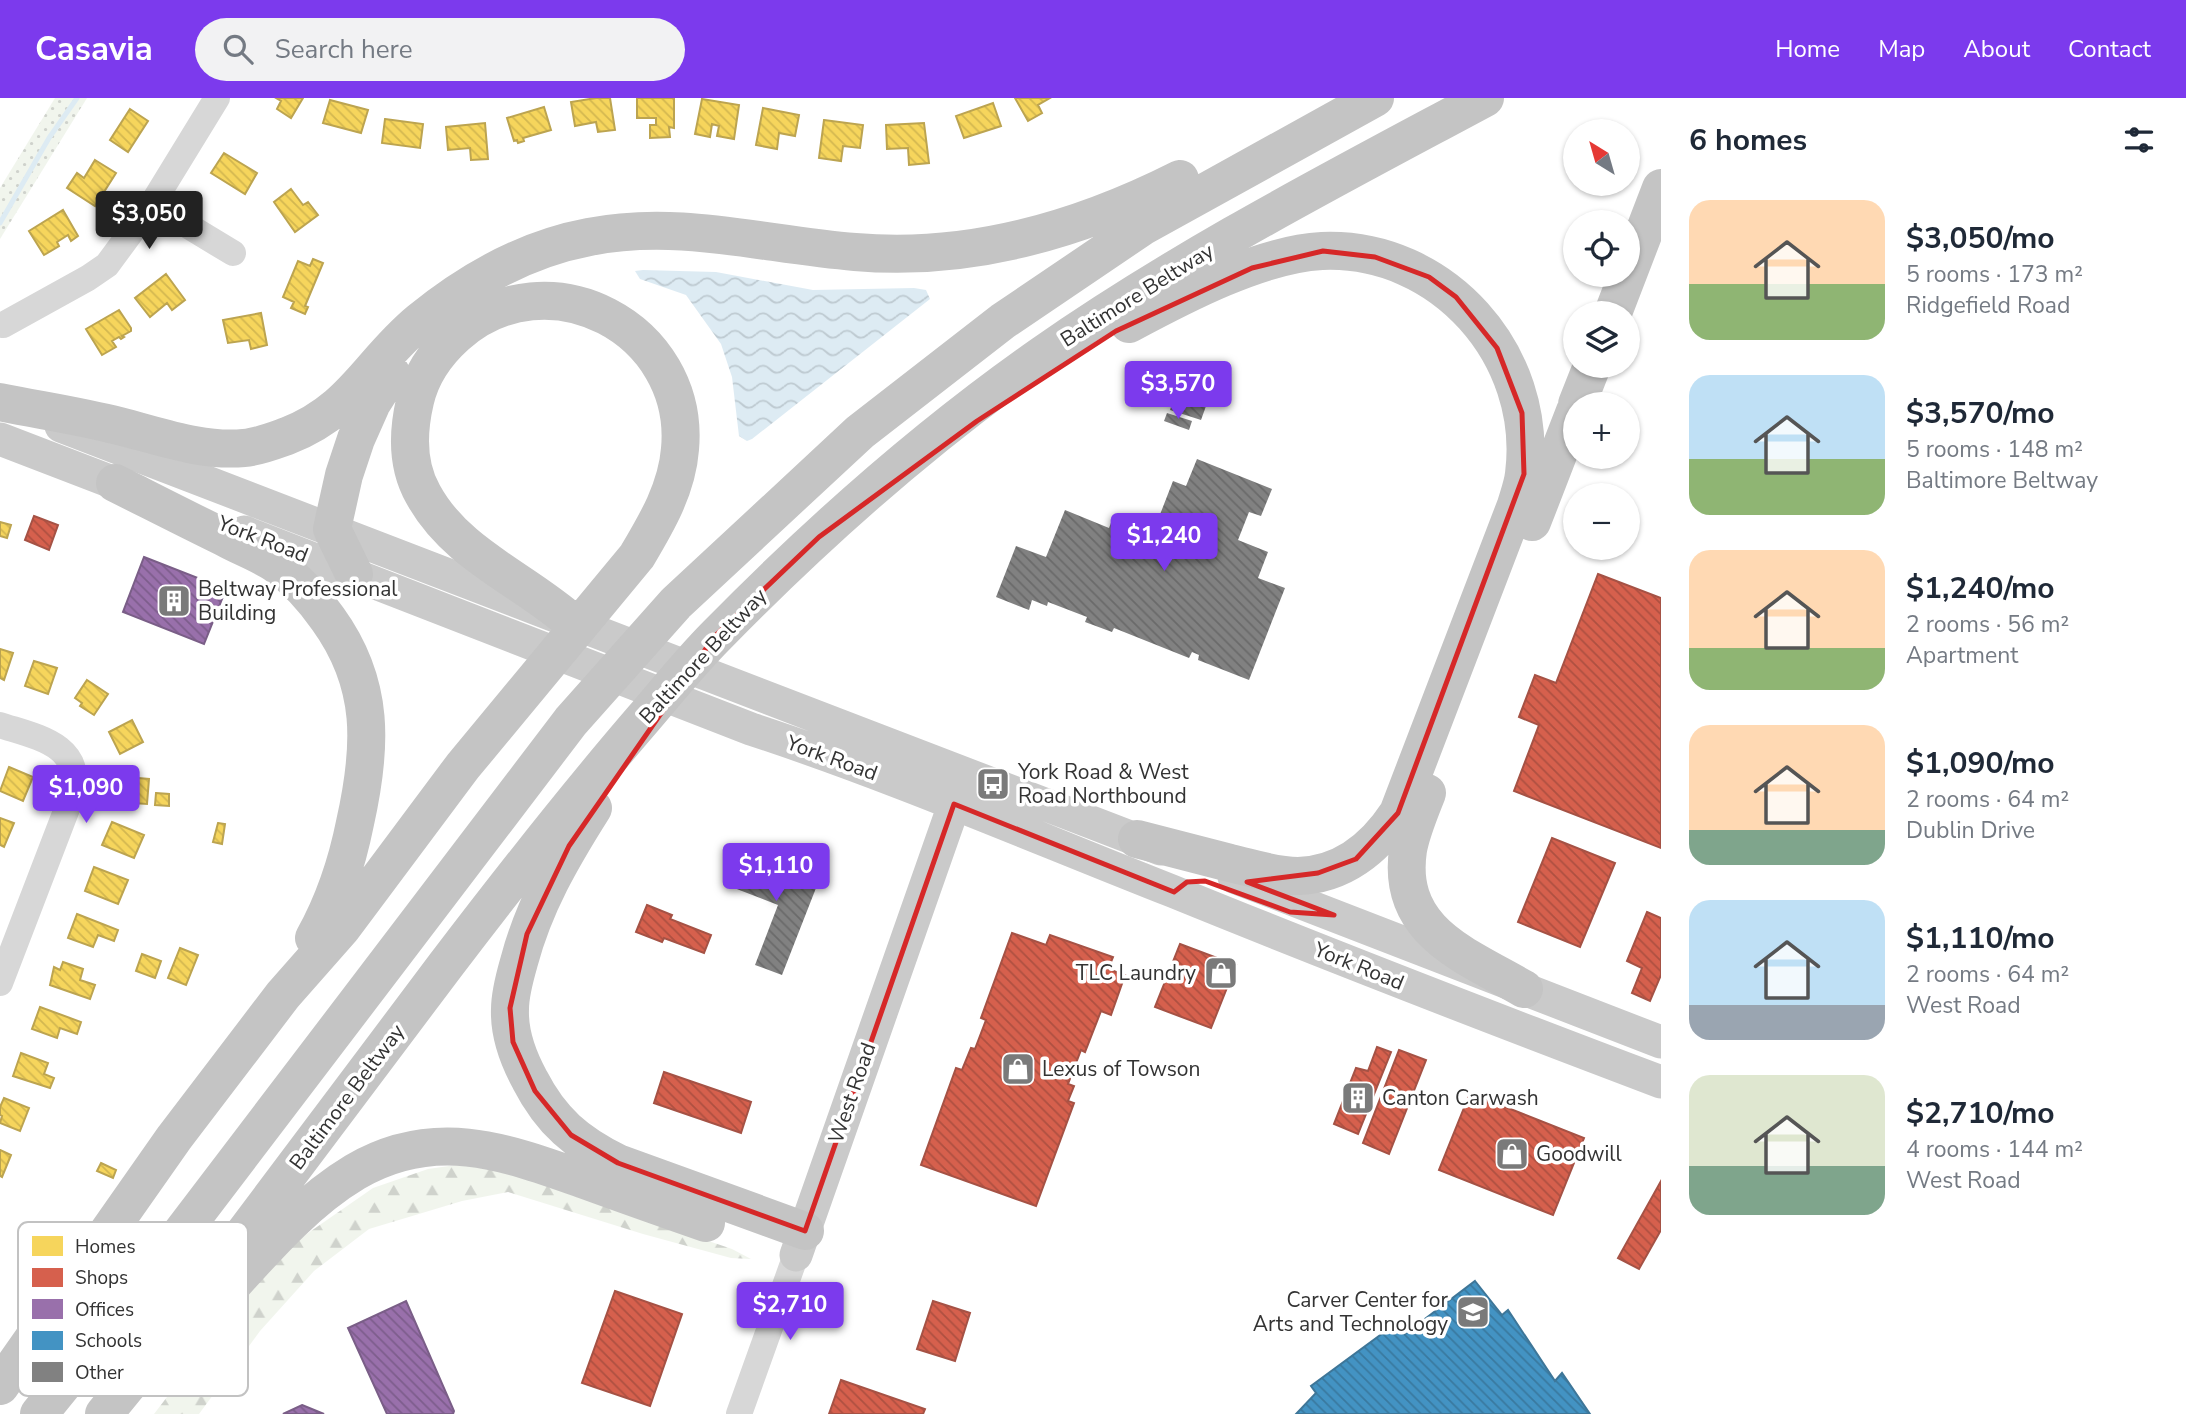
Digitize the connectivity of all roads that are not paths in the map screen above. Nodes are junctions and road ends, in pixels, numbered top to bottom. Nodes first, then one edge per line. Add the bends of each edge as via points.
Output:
1 (217, 98) edge
2 (1352, 98) edge
3 (1375, 98) edge
4 (1485, 98) edge
5 (1661, 188) edge
6 (152, 204) junction
7 (233, 253) dead end
8 (468, 285) junction
9 (1618, 301) edge
10 (4, 325) dead end
11 (0, 402) edge
12 (0, 439) edge
13 (1563, 442) edge
14 (115, 483) junction
15 (332, 529) junction
16 (819, 537) junction
17 (354, 574) junction
18 (556, 614) junction
19 (714, 637) junction
20 (0, 725) edge
21 (965, 773) junction
22 (954, 804) junction
23 (1137, 839) junction
24 (1174, 892) junction
25 (1334, 915) junction
26 (0, 983) edge
27 (1524, 989) junction
28 (282, 995) junction
29 (1661, 1042) edge
30 (1661, 1082) edge
31 (115, 1222) edge
32 (189, 1222) edge
33 (248, 1228) edge
34 (800, 1243) junction
35 (248, 1268) edge
36 (18, 1360) edge
37 (0, 1386) edge
38 (54, 1396) edge
39 (119, 1396) edge
40 (139, 1396) edge
41 (39, 1414) edge
42 (104, 1414) edge
43 (123, 1414) edge
44 (739, 1414) edge

1 - 6 street
2 - 8 highway via 1122,206 998,245 908,254 856,253 735,235 637,231 547,246
3 - 32 highway via 1142,227 1003,321 860,432 676,603 570,721
4 - 16 highway, Baltimore Beltway via 1258,220 1099,316 968,411
5 - 9 highway
6 - 7 street
6 - 10 street via 107,265
8 - 11 highway via 418,323 343,404 324,419 271,442 244,448 198,444
8 - 15 highway via 424,328 372,404 344,475
11 - 15 main road, York Road
12 - 14 main road, York Road
13 - 27 highway via 1408,849 1408,889 1424,923 1443,941
14 - 17 main road, York Road
14 - 28 highway via 275,564 321,608 354,661 367,726 360,802 336,891
15 - 17 highway
15 - 18 main road, York Road
16 - 19 highway, Baltimore Beltway
16 - 23 highway via 977,421 1116,331 1205,286 1286,255 1323,251 1375,257 1429,277 1456,297 1479,321 1513,378 1522,413 1524,474 1398,813 1371,848 1356,859 1298,876
17 - 22 main road, York Road
18 - 21 main road, York Road
18 - 28 highway via 460,541 437,516 421,492 409,439 417,392 441,348 486,314 529,301 588,306 633,332 650,351 674,393 681,421 672,489 636,556 463,766 342,928
19 - 33 highway, Baltimore Beltway via 535,847
19 - 34 highway via 597,803 543,893 515,977 510,1008 513,1042 551,1114 593,1151
20 - 26 street via 60,750 76,778
21 - 22 main road, West Road
21 - 23 main road, York Road
22 - 24 main road, York Road
22 - 34 main road, West Road
23 - 25 main road, York Road
24 - 25 main road via 1187,882 1205,881 1290,912
24 - 30 main road, York Road
25 - 27 main road, York Road
27 - 29 main road, York Road
28 - 31 highway
34 - 35 highway via 515,1155 446,1145 389,1156 355,1172 296,1219
34 - 44 street, West Road
36 - 37 highway
38 - 41 highway
39 - 42 highway, Baltimore Beltway
40 - 43 highway

